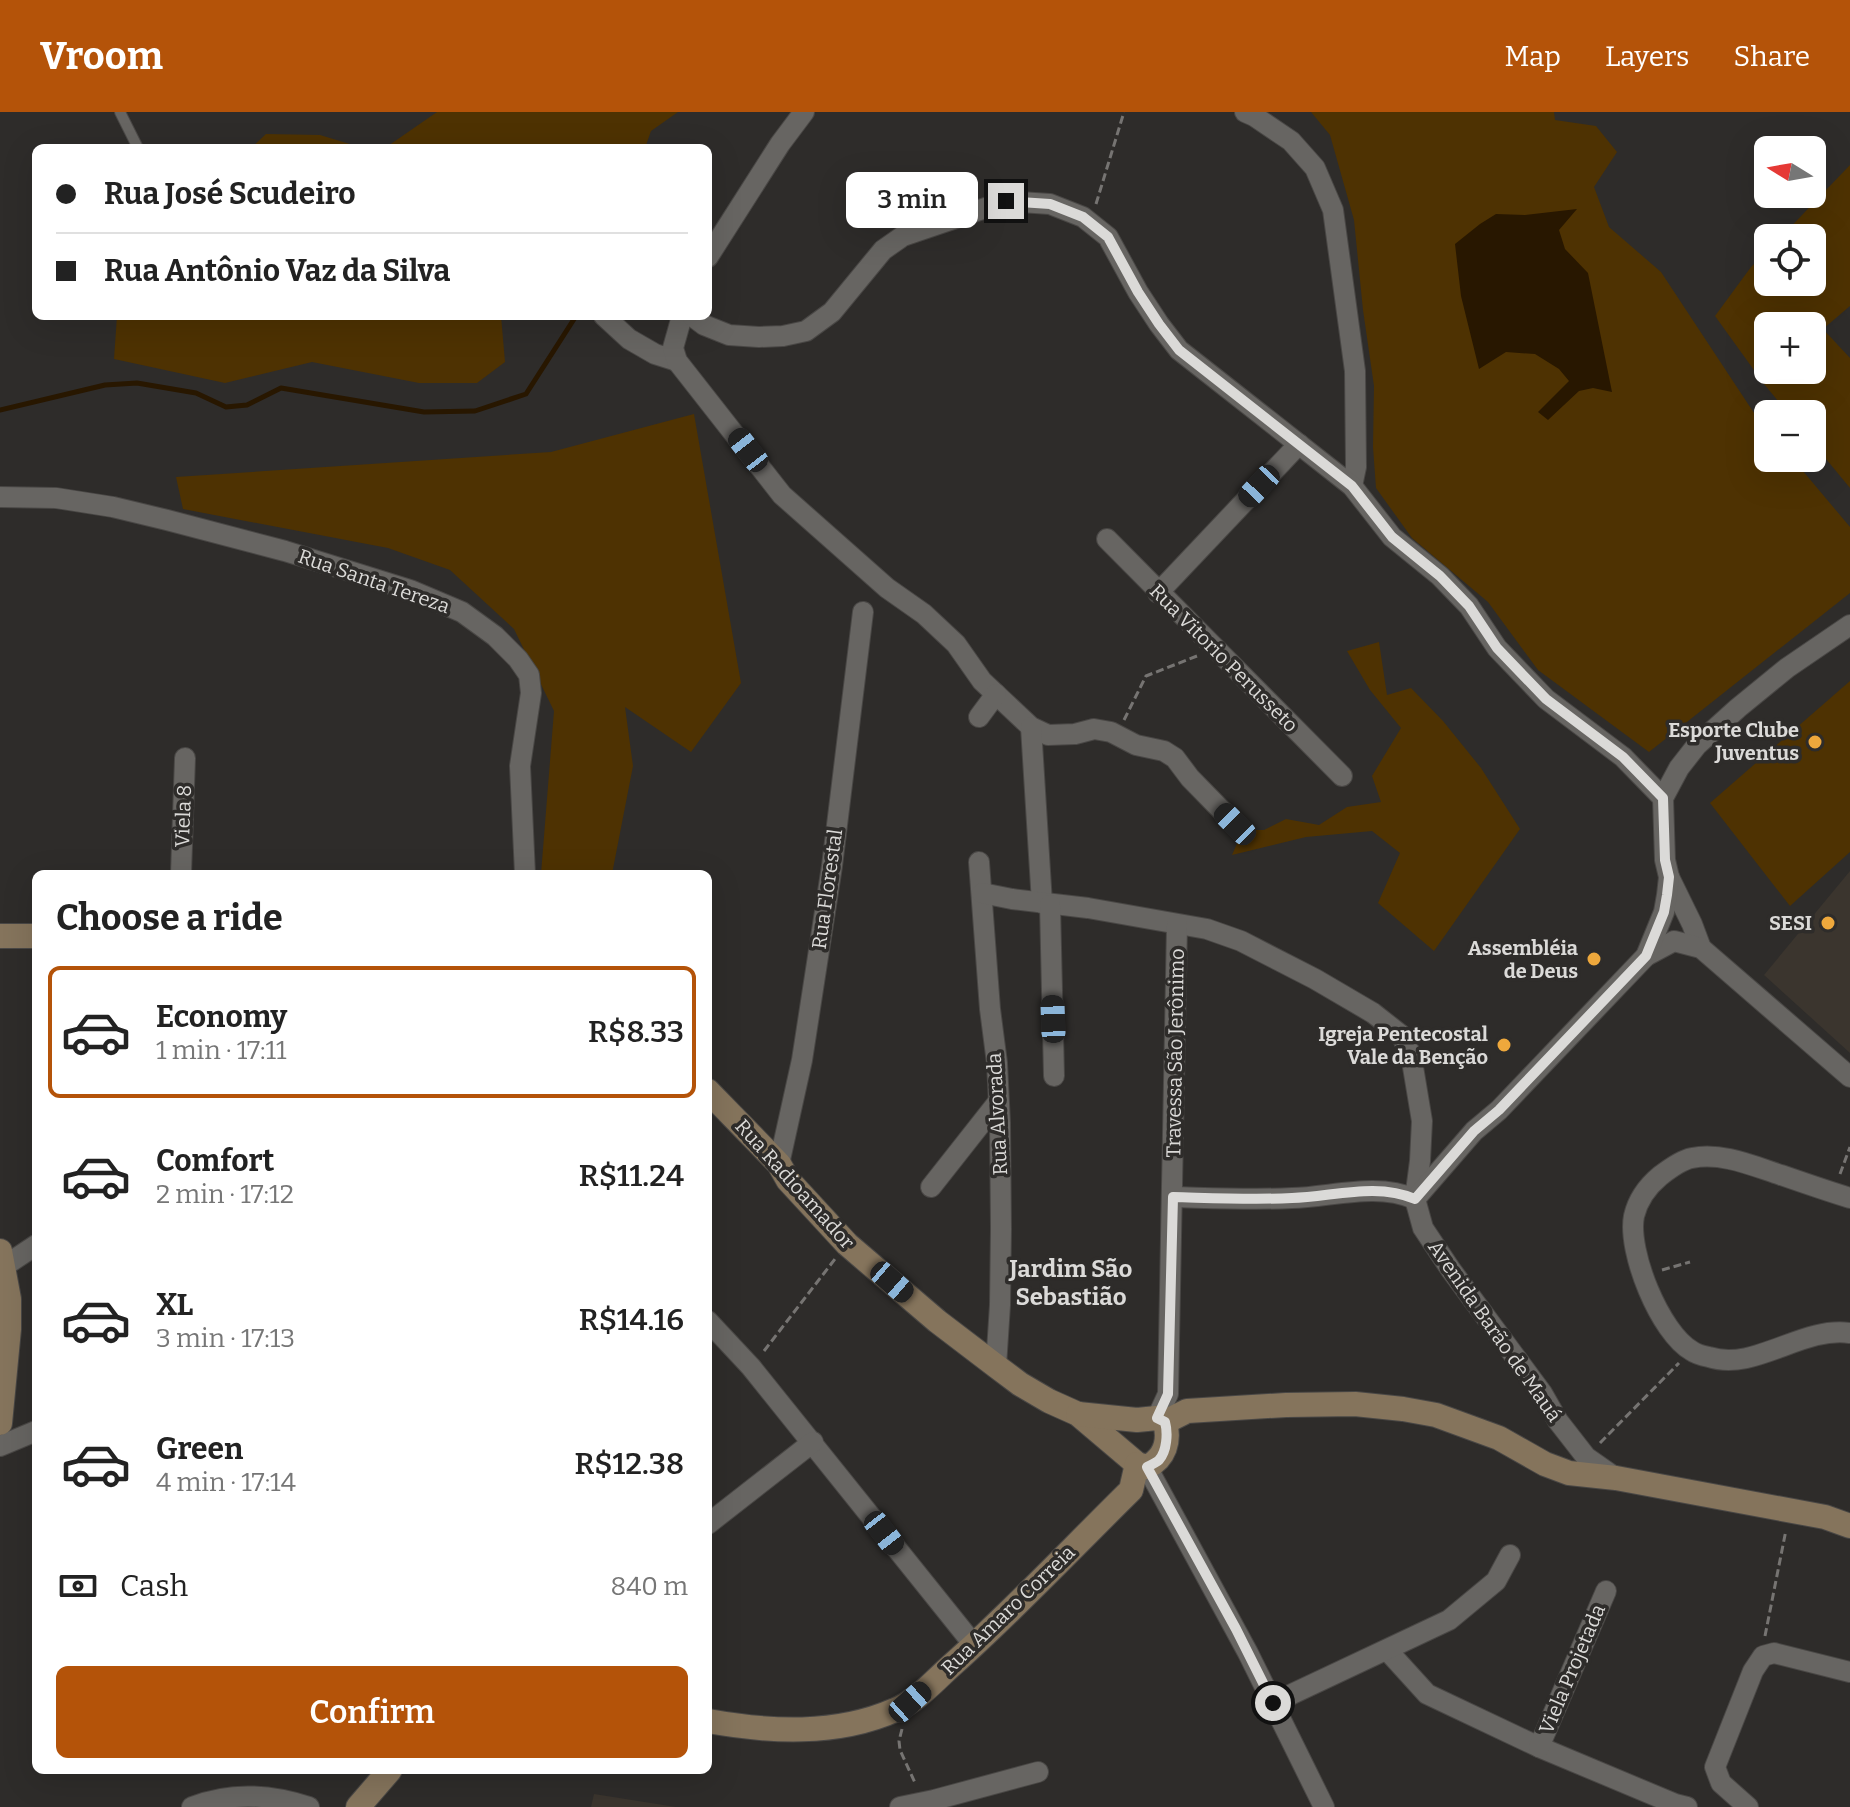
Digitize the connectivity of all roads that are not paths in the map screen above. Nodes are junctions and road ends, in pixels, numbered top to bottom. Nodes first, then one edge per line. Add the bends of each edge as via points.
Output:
1 (120, 112) edge
2 (804, 112) edge
3 (1245, 112) edge
4 (136, 144) edge
5 (712, 251) edge
6 (608, 320) edge
7 (681, 320) edge
8 (697, 320) edge
9 (677, 361) junction
10 (1299, 444) junction
11 (1352, 486) junction
12 (0, 497) edge
13 (1107, 539) dead end
14 (1158, 593) junction
15 (863, 612) dead end
16 (1850, 625) edge
17 (996, 694) junction
18 (979, 717) dead end
19 (1039, 731) junction
20 (185, 758) dead end
21 (1342, 776) dead end
22 (1663, 798) junction
23 (1235, 824) dead end
24 (979, 862) dead end
25 (181, 870) edge
26 (525, 870) edge
27 (1669, 877) junction
28 (982, 893) junction
29 (1046, 904) junction
30 (1177, 925) junction
31 (0, 936) edge
32 (32, 936) edge
33 (1701, 948) junction
34 (1646, 956) junction
35 (1054, 1076) dead end
36 (1850, 1077) edge
37 (712, 1095) edge
38 (998, 1102) junction
39 (779, 1164) junction
40 (931, 1187) dead end
41 (1842, 1196) edge
42 (1173, 1197) junction
43 (1415, 1199) junction
44 (32, 1247) edge
45 (2, 1259) edge
46 (712, 1325) edge
47 (1850, 1333) edge
48 (996, 1366) junction
49 (1078, 1414) junction
50 (1153, 1420) junction
51 (0, 1423) edge
52 (32, 1433) edge
53 (813, 1442) junction
54 (0, 1446) edge
55 (1138, 1463) junction
56 (1616, 1478) junction
57 (712, 1521) edge
58 (1850, 1526) edge
59 (1510, 1555) dead end
60 (1606, 1591) dead end
61 (974, 1645) junction
62 (1387, 1650) junction
63 (1850, 1672) edge
64 (1273, 1703) junction
65 (712, 1722) edge
66 (1539, 1747) junction
67 (1038, 1772) dead end
68 (387, 1774) edge
69 (976, 1798) edge
70 (192, 1807) edge
71 (309, 1807) edge
72 (358, 1807) edge
73 (900, 1807) edge
74 (1324, 1807) edge
75 (1687, 1807) edge
76 (1748, 1807) edge

1 - 4 lane
2 - 5 street
3 - 11 street via 1291,141 1315,168 1333,210 1355,371
6 - 9 street via 629,339
7 - 9 street via 673,348
8 - 10 street via 729,335 806,331 832,312 883,250 903,236 1006,201 1050,204 1083,217 1108,237 1179,350
9 - 17 street via 782,495 924,614
10 - 11 street
10 - 14 street
11 - 22 street via 1392,537 1469,606 1497,648 1546,699 1623,757
12 - 26 street, Rua Santa Tereza via 56,498 167,520 285,551 462,612 495,636 529,675 520,766
13 - 14 street, Rua Vitorio Perusseto
14 - 21 street, Rua Vitorio Perusseto
15 - 39 street, Rua Florestal via 832,866 802,1060
16 - 22 street via 1787,668 1697,745
17 - 18 street
17 - 19 street
19 - 23 street via 1075,734 1094,729 1164,751
19 - 29 street
20 - 25 street, Viela 8
22 - 27 street
24 - 28 street, Rua Alvorada
27 - 33 street
27 - 34 street via 1664,912
28 - 29 street
28 - 38 street, Rua Alvorada
29 - 30 street
29 - 35 street
30 - 42 street, Travessa São Jerônimo
30 - 43 street via 1241,941 1373,1013 1401,1035 1411,1055 1422,1121
31 - 32 street
33 - 34 street via 1674,941
33 - 36 street
34 - 43 street via 1474,1131
37 - 39 street, Rua Radioamador
38 - 40 street
38 - 48 street, Rua Alvorada
39 - 48 street, Rua Radioamador via 847,1244
41 - 47 street via 1741,1162 1690,1158 1650,1184 1634,1217 1633,1236 1652,1302 1691,1351 1733,1361 1825,1332
42 - 43 street via 1292,1198 1381,1190
42 - 50 street, Travessa São Jerônimo via 1168,1394
43 - 56 street, Avenida Barão de Mauá via 1423,1228 1558,1421 1586,1457
44 - 45 street
45 - 51 street via 9,1329
46 - 53 street
48 - 49 street, Rua Radioamador
49 - 50 street, Rua Radioamador
49 - 55 street, Rua Radioamador
50 - 55 street via 1127,1430 1124,1438
50 - 55 street via 1168,1433 1164,1450 1158,1462
50 - 56 street via 1187,1411 1286,1405 1403,1409 1499,1438 1569,1473
52 - 54 street
53 - 57 street
53 - 61 street
55 - 61 street, Rua Amaro Correia via 1131,1490
55 - 64 street
56 - 58 street, Avenida Barão de Mauá
59 - 62 street via 1496,1581 1449,1620
60 - 66 street, Viela Projetada
61 - 65 street, Rua Amaro Correia via 906,1705 871,1719 812,1729
62 - 64 street
62 - 66 street via 1427,1694
63 - 76 street via 1774,1653 1763,1656 1715,1767 1721,1783
64 - 74 street
66 - 75 street
67 - 69 street
68 - 72 street
69 - 73 street
70 - 71 street via 243,1795

